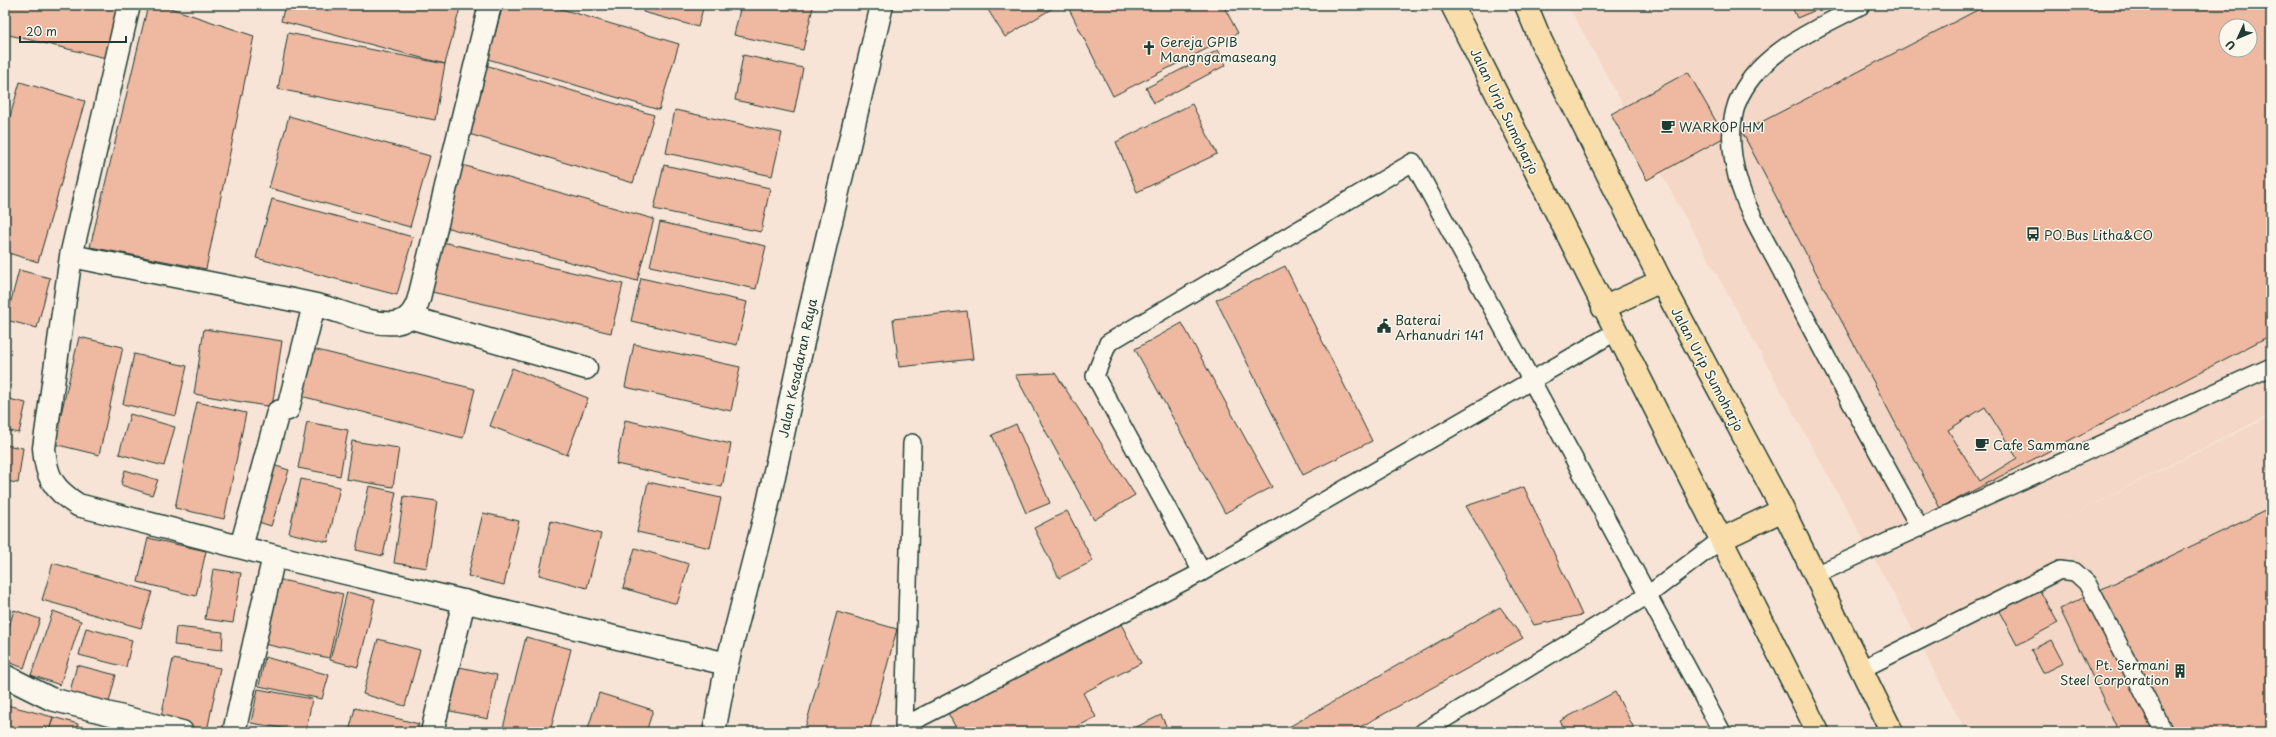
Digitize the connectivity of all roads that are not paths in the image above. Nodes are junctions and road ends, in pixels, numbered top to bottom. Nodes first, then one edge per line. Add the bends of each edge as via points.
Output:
1 (129, 5) edge
2 (490, 5) edge
3 (882, 5) edge
4 (1452, 5) edge
5 (1526, 5) edge
6 (1862, 5) edge
7 (71, 256) junction
8 (1661, 281) junction
9 (314, 305) junction
10 (1603, 308) junction
11 (409, 317) junction
12 (1615, 332) junction
13 (2271, 367) edge
14 (586, 368) dead end
15 (1531, 381) junction
16 (912, 443) dead end
17 (1782, 510) junction
18 (1920, 528) junction
19 (1722, 539) junction
20 (241, 547) junction
21 (274, 556) junction
22 (1202, 572) junction
23 (1815, 575) junction
24 (1648, 595) junction
25 (464, 601) junction
26 (728, 664) junction
27 (1862, 669) junction
28 (5, 676) edge
29 (905, 729) edge
30 (182, 732) edge
31 (234, 732) edge
32 (432, 732) edge
33 (714, 732) edge
34 (1423, 732) edge
35 (1722, 732) edge
36 (1818, 732) edge
37 (1892, 732) edge
38 (2164, 732) edge

1 - 7 street
2 - 11 street via 419,298
3 - 26 street, Jalan Kesadaran Raya via 808,319 767,508
4 - 10 highway, Jalan Urip Sumoharjo
5 - 8 highway, Jalan Urip Sumoharjo via 1541,41
6 - 18 lane via 1792,43 1763,66 1745,87 1737,104 1732,125 1732,153 1737,177 1749,207 1807,321
7 - 9 street
7 - 20 street via 44,448 45,470 64,496 78,505
8 - 10 highway
8 - 17 highway, Jalan Urip Sumoharjo
9 - 11 street via 389,323 398,323
9 - 20 street via 288,409 278,412
10 - 12 highway, Jalan Urip Sumoharjo
11 - 14 street
12 - 15 lane
12 - 19 highway, Jalan Urip Sumoharjo
13 - 18 lane
15 - 22 lane
15 - 22 lane via 1413,162 1108,343 1095,376
15 - 24 lane
16 - 29 lane
17 - 19 highway
17 - 23 highway, Jalan Urip Sumoharjo
18 - 23 lane
19 - 24 lane
19 - 36 highway, Jalan Urip Sumoharjo
20 - 21 street
21 - 25 street
21 - 31 street
22 - 29 lane
23 - 27 highway, Jalan Urip Sumoharjo
24 - 34 lane
24 - 35 lane
25 - 26 street
25 - 32 street
26 - 33 street, Jalan Kesadaran Raya
27 - 37 highway, Jalan Urip Sumoharjo
27 - 38 lane via 2060,570 2075,572 2087,582
28 - 30 street via 51,699

